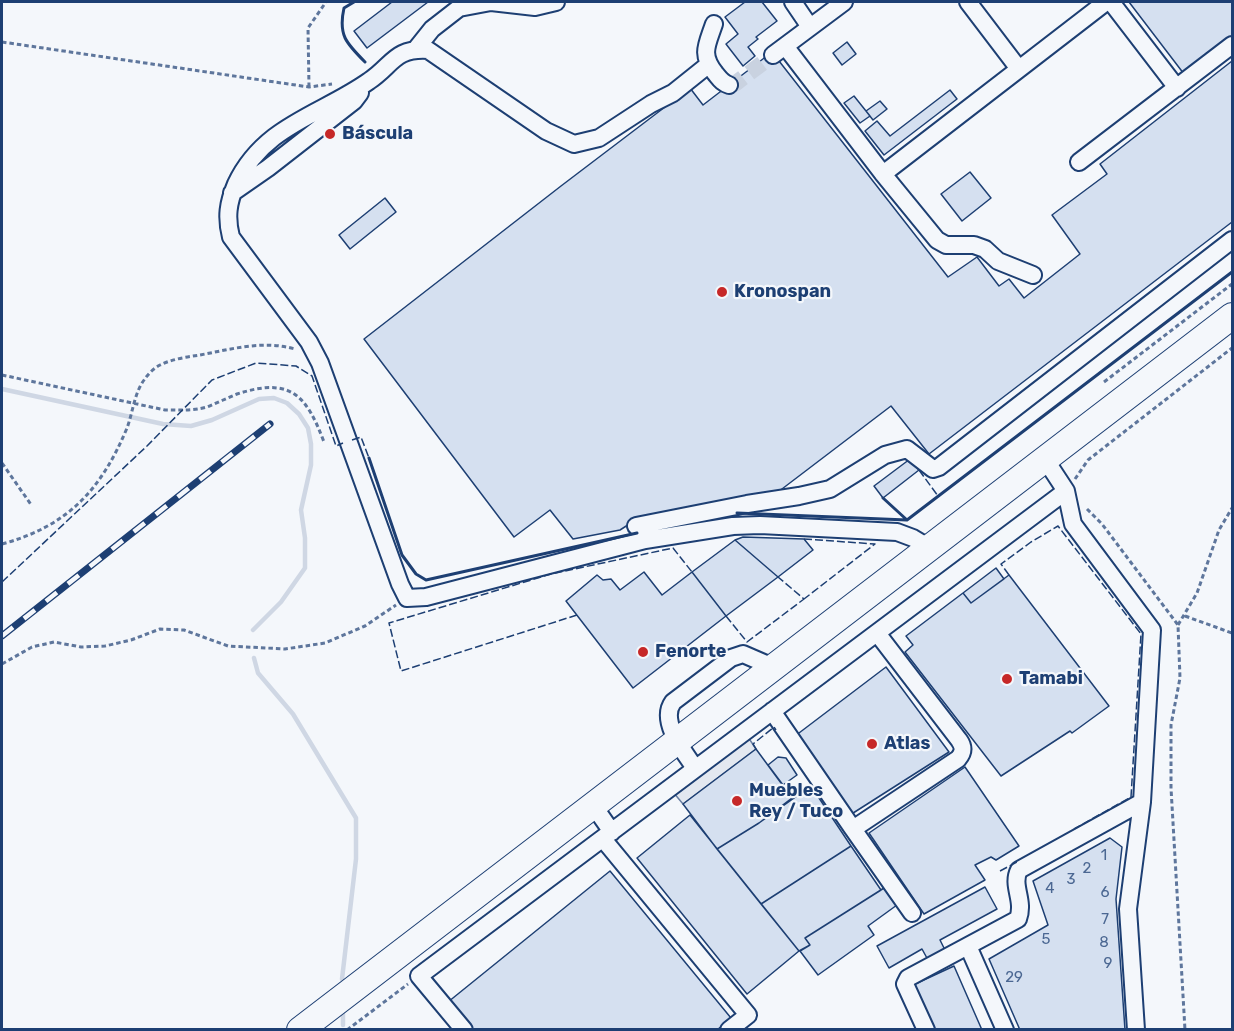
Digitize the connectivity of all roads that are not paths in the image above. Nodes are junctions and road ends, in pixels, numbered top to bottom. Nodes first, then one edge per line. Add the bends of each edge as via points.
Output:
1 (555, 2) edge
2 (793, 2) edge
3 (844, 2) edge
4 (968, 2) edge
5 (1108, 2) edge
6 (714, 24) dead end
7 (810, 27) junction
8 (1233, 45) edge
9 (416, 49) junction
10 (708, 65) junction
11 (1019, 69) junction
12 (729, 85) dead end
13 (1177, 88) junction
14 (1080, 162) dead end
15 (883, 174) junction
16 (1233, 240) edge
17 (1033, 275) dead end
18 (1233, 316) edge
19 (1045, 459) junction
20 (1066, 491) junction
21 (636, 526) dead end
22 (928, 547) junction
23 (877, 633) junction
24 (772, 711) junction
25 (676, 741) junction
26 (695, 768) junction
27 (1142, 802) junction
28 (593, 805) junction
29 (853, 829) junction
30 (608, 835) junction
31 (912, 913) dead end
32 (968, 946) junction
33 (300, 1029) edge
34 (464, 1029) edge
35 (729, 1029) edge
36 (926, 1029) edge
37 (1005, 1029) edge
38 (1136, 1029) edge

1 - 9 street via 535,7 491,2 459,8 432,29
2 - 7 street
3 - 7 street
4 - 11 street
5 - 11 street
5 - 13 street
6 - 10 street via 705,56
7 - 15 street via 779,50
8 - 13 street
9 - 10 street via 428,50 546,131 574,144 599,138 672,93
9 - 22 street via 394,59 370,81 294,122 270,140 253,156 232,193 227,222 231,237 309,342 320,363 407,598 426,597 645,540 733,526 897,532
10 - 12 street
11 - 15 street
13 - 14 street
15 - 17 street via 937,240 946,245 985,249 998,261
16 - 21 street via 939,467 933,469 907,449 885,455 830,489
18 - 19 highway
19 - 20 street
19 - 22 highway
20 - 23 street
20 - 27 street via 1073,524 1152,630
22 - 25 highway
23 - 24 street
23 - 29 street via 963,747 958,759
24 - 26 street
24 - 29 street
25 - 26 street
25 - 28 highway
26 - 30 street
27 - 32 street via 1018,870 1018,918
27 - 38 street via 1128,909
28 - 30 street
28 - 33 highway
29 - 31 street
30 - 34 street via 419,976
30 - 35 street via 748,1015
32 - 36 street via 908,978 905,984
32 - 37 street

